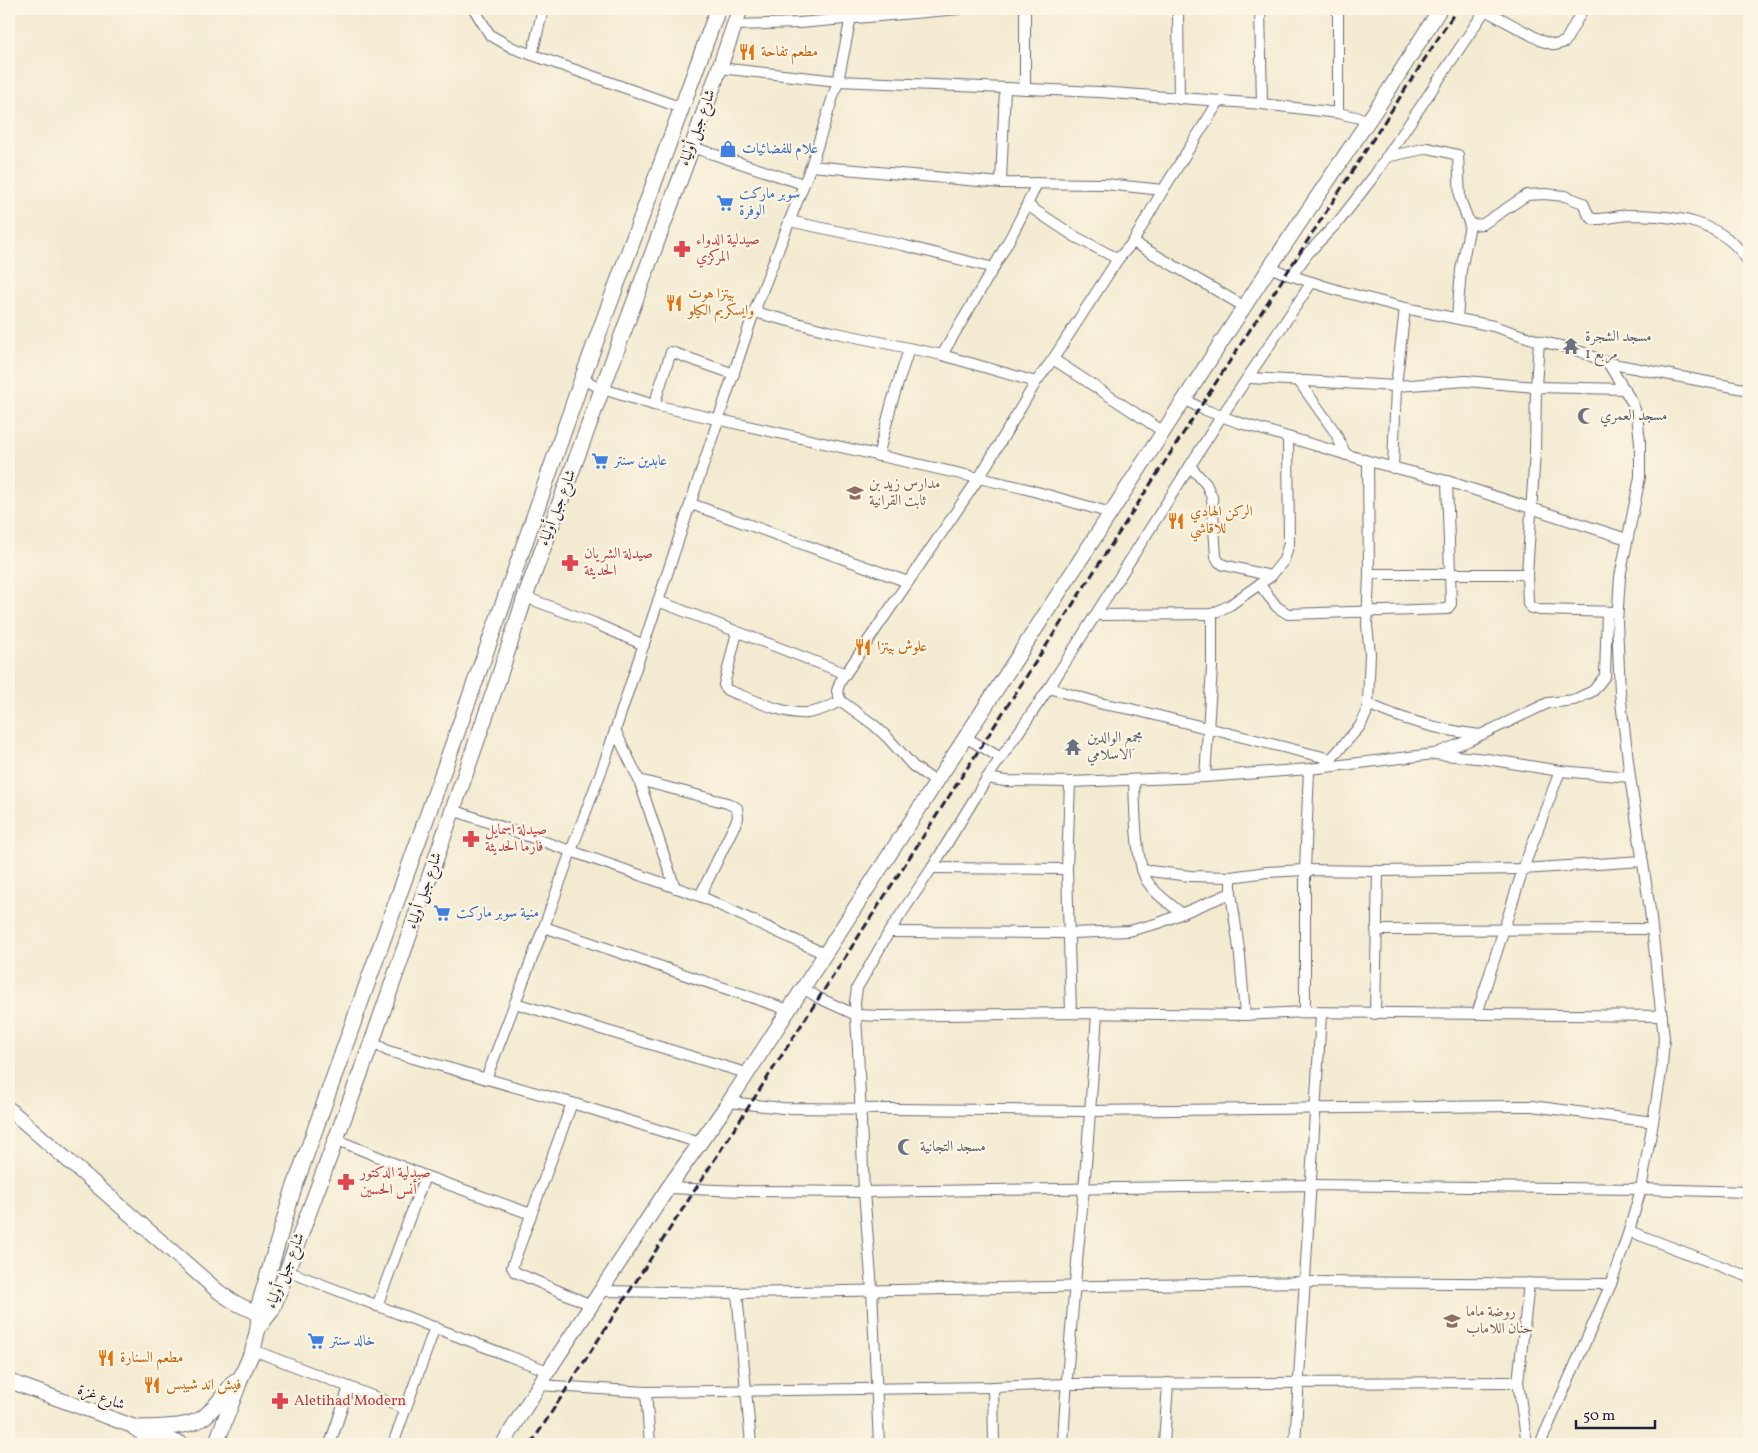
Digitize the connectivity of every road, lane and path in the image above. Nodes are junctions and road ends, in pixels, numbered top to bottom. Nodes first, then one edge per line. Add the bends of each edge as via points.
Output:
1 (474, 9) edge
2 (543, 9) edge
3 (718, 9) edge
4 (740, 9) edge
5 (959, 9) edge
6 (1025, 9) edge
7 (1178, 9) edge
8 (1260, 9) edge
9 (1338, 9) edge
10 (1440, 9) edge
11 (1583, 9) edge
12 (1485, 10) edge
13 (851, 17) junction
14 (735, 25) junction
15 (532, 55) junction
16 (719, 68) junction
17 (838, 81) junction
18 (1005, 88) junction
19 (1025, 89) junction
20 (1179, 99) junction
21 (1219, 101) junction
22 (1262, 104) junction
23 (682, 108) junction
24 (1338, 113) junction
25 (1369, 120) junction
26 (692, 147) junction
27 (1386, 157) junction
28 (811, 166) junction
29 (1001, 182) junction
30 (1037, 183) junction
31 (803, 184) junction
32 (1163, 190) junction
33 (1027, 205) junction
34 (789, 221) junction
35 (1470, 225) junction
36 (1133, 242) junction
37 (1118, 259) junction
38 (1749, 263) edge
39 (1270, 267) junction
40 (994, 268) junction
41 (1292, 275) junction
42 (1312, 282) junction
43 (1245, 307) junction
44 (1405, 308) junction
45 (754, 312) junction
46 (1456, 318) junction
47 (1539, 341) junction
48 (909, 348) junction
49 (942, 355) junction
50 (1053, 359) junction
51 (1608, 363) junction
52 (734, 374) junction
53 (1249, 378) junction
54 (582, 379) junction
55 (1298, 380) junction
56 (1036, 382) junction
57 (1396, 386) junction
58 (1536, 387) junction
59 (1625, 388) junction
60 (603, 389) junction
61 (1749, 390) edge
62 (1185, 400) junction
63 (654, 405) junction
64 (1221, 417) junction
65 (717, 420) junction
66 (1164, 432) junction
67 (1288, 438) junction
68 (1346, 455) junction
69 (878, 456) junction
70 (1368, 461) junction
71 (1190, 466) junction
72 (1393, 468) junction
73 (979, 478) junction
74 (1447, 481) junction
75 (691, 504) junction
76 (1530, 508) junction
77 (1111, 513) junction
78 (1627, 539) junction
79 (1450, 573) junction
80 (1369, 574) junction
81 (1526, 574) junction
82 (1271, 576) junction
83 (908, 582) junction
84 (1260, 585) junction
85 (525, 597) junction
86 (658, 601) junction
87 (1368, 611) junction
88 (1612, 612) junction
89 (1212, 614) junction
90 (1097, 615) junction
91 (737, 632) junction
92 (644, 645) junction
93 (844, 673) junction
94 (1049, 688) junction
95 (841, 701) junction
96 (1368, 704) junction
97 (1207, 728) junction
98 (615, 730) junction
99 (1480, 735) junction
100 (965, 737) junction
101 (1434, 754) junction
102 (1000, 758) junction
103 (1327, 763) junction
104 (1309, 769) junction
105 (1560, 771) junction
106 (1205, 777) junction
107 (1630, 777) junction
108 (987, 778) junction
109 (639, 780) junction
110 (1134, 781) junction
111 (936, 782) junction
112 (1070, 782) junction
113 (453, 810) junction
114 (571, 851) junction
115 (1642, 861) junction
116 (932, 868) junction
117 (1067, 868) junction
118 (1523, 869) junction
119 (1142, 870) junction
120 (1305, 870) junction
121 (1378, 871) junction
122 (1231, 877) junction
123 (675, 888) junction
124 (1231, 893) junction
125 (700, 896) junction
126 (1181, 913) junction
127 (544, 927) junction
128 (1652, 929) junction
129 (1376, 930) junction
130 (1504, 930) junction
131 (889, 932) junction
132 (1070, 933) junction
133 (825, 954) junction
134 (803, 988) junction
135 (515, 1003) junction
136 (789, 1010) junction
137 (1305, 1012) junction
138 (1071, 1013) junction
139 (1097, 1014) junction
140 (1321, 1014) junction
141 (1375, 1014) junction
142 (1477, 1014) junction
143 (856, 1015) junction
144 (1245, 1015) junction
145 (1662, 1016) junction
146 (372, 1042) junction
147 (746, 1073) junction
148 (486, 1079) junction
149 (729, 1102) junction
150 (572, 1103) junction
151 (1315, 1108) junction
152 (9, 1109) edge
153 (861, 1110) junction
154 (1090, 1111) junction
155 (1652, 1122) junction
156 (335, 1138) junction
157 (700, 1144) junction
158 (425, 1176) junction
159 (1312, 1185) junction
160 (668, 1188) junction
161 (1084, 1188) junction
162 (1640, 1189) junction
163 (864, 1192) junction
164 (1749, 1192) edge
165 (531, 1214) junction
166 (1629, 1231) junction
167 (287, 1271) junction
168 (1749, 1277) edge
169 (1305, 1282) junction
170 (1529, 1283) junction
171 (1611, 1284) junction
172 (1073, 1288) junction
173 (872, 1290) junction
174 (600, 1291) junction
175 (737, 1293) junction
176 (377, 1306) junction
177 (591, 1306) junction
178 (261, 1319) junction
179 (435, 1327) junction
180 (253, 1350) junction
181 (548, 1371) junction
182 (242, 1375) junction
183 (9, 1381) edge
184 (1518, 1382) junction
185 (1168, 1383) junction
186 (1298, 1383) junction
187 (1066, 1384) junction
188 (539, 1385) junction
189 (349, 1387) junction
190 (993, 1387) junction
191 (875, 1389) junction
192 (746, 1391) junction
193 (646, 1392) junction
194 (406, 1409) junction
195 (135, 1428) junction
196 (158, 1444) edge
197 (182, 1444) edge
198 (216, 1444) edge
199 (330, 1444) edge
200 (393, 1444) edge
201 (503, 1444) edge
202 (650, 1444) edge
203 (752, 1444) edge
204 (879, 1444) edge
205 (994, 1444) edge
206 (1063, 1444) edge
207 (1164, 1444) edge
208 (1295, 1444) edge
209 (1527, 1444) edge
210 (1540, 1444) edge

1 - 15 street via 490,35
2 - 15 street
3 - 23 main road, شارع جبل أولياء
4 - 14 main road, شارع جبل أولياء
5 - 13 street
6 - 19 street
7 - 20 street
8 - 22 street
9 - 24 street
10 - 25 street
11 - 12 street via 1565,42 1554,45
12 - 27 street
13 - 14 street
13 - 17 street
14 - 16 main road, شارع جبل أولياء
15 - 23 street
16 - 17 street
16 - 26 main road, شارع جبل أولياء
17 - 18 street
17 - 28 street
18 - 19 street
18 - 29 street
19 - 20 street
20 - 21 street
21 - 22 street
21 - 32 street
22 - 24 street
23 - 54 main road, شارع جبل أولياء
24 - 25 street
25 - 39 street
26 - 31 street
26 - 60 main road, شارع جبل أولياء
27 - 35 street via 1428,148 1458,155 1460,199
27 - 41 street via 1339,221
28 - 29 street
28 - 31 street
29 - 30 street
30 - 32 street via 1104,184
30 - 33 street
31 - 34 street
32 - 36 street
33 - 37 street via 1074,236
33 - 40 street
34 - 40 street
34 - 45 street
35 - 38 street via 1483,224 1527,195 1566,196 1582,203 1593,219 1626,215 1702,224 1734,243
35 - 46 street
36 - 37 street
36 - 43 street
37 - 50 street
39 - 41 street
39 - 43 street
40 - 49 street
41 - 42 street
42 - 44 street
42 - 53 street
43 - 62 street
44 - 46 street
44 - 57 street
45 - 48 street
45 - 52 street
46 - 47 street
47 - 51 street via 1574,349
47 - 58 street
48 - 49 street
48 - 69 street
49 - 56 street
50 - 56 street
50 - 66 street
51 - 59 street
51 - 61 street
52 - 63 street via 671,352
52 - 65 street
53 - 55 street
53 - 64 street
54 - 60 street
54 - 178 main road, شارع جبل أولياء via 292,1194 259,1305
55 - 57 street
55 - 68 street via 1335,432
56 - 73 street
57 - 58 street via 1466,381
57 - 72 street
58 - 59 street
58 - 76 street
59 - 78 street via 1637,415 1640,442 1640,477
60 - 63 street
60 - 85 main road, شارع جبل أولياء
62 - 64 street
62 - 66 street
63 - 65 street
64 - 67 street
64 - 71 street
65 - 69 street
65 - 75 street
66 - 77 street
67 - 68 street
67 - 82 street via 1289,543 1284,560
68 - 70 street
69 - 73 street
70 - 72 street
70 - 80 street
71 - 82 street via 1212,497 1219,562
71 - 90 street
72 - 74 street
73 - 77 street
73 - 83 street
74 - 76 street
74 - 79 street
75 - 83 street
75 - 86 street
76 - 78 street
76 - 81 street
77 - 100 street
78 - 88 street
79 - 80 street
79 - 81 street
79 - 87 street via 1451,604 1447,609
80 - 87 street
81 - 88 street via 1528,604 1532,608
82 - 84 street
83 - 93 street
84 - 87 street via 1277,608 1288,614
84 - 89 street
85 - 92 street
85 - 113 main road, شارع جبل أولياء
86 - 91 street
86 - 92 street
87 - 96 street
88 - 99 street via 1605,676 1593,691 1574,700 1548,703
88 - 107 street
89 - 90 street
89 - 97 street
90 - 94 street
91 - 93 street
91 - 95 street via 724,676 727,690 796,712 819,711
92 - 98 street
93 - 95 street via 837,691
94 - 97 street
94 - 102 street
95 - 111 street via 874,725 913,766
96 - 99 street via 1430,727
96 - 103 street via 1360,726
97 - 103 street
97 - 106 street
98 - 109 street
98 - 114 street
99 - 101 street
100 - 102 street
100 - 111 street
101 - 103 street
101 - 105 street
102 - 108 street
103 - 104 street
104 - 106 street
104 - 120 street
105 - 107 street
105 - 118 street
106 - 110 street
107 - 115 street
108 - 112 street
108 - 116 street
109 - 123 street
109 - 125 street via 737,808 738,818
110 - 112 street
110 - 119 street
111 - 133 street
112 - 117 street
113 - 114 street
113 - 146 main road, شارع جبل أولياء
114 - 123 street
114 - 127 street
115 - 118 street
115 - 128 street
116 - 117 street
116 - 131 street
117 - 132 street
118 - 121 street
118 - 130 street
119 - 122 street
119 - 126 street via 1155,892
120 - 121 street
120 - 122 street
120 - 137 street
121 - 129 street
122 - 124 street
123 - 125 street
124 - 126 street
124 - 144 street
125 - 133 street
126 - 132 street via 1129,931
127 - 135 street
127 - 136 street
128 - 130 street
128 - 145 street
129 - 130 street
129 - 141 street
130 - 142 street
131 - 132 street
131 - 143 street via 857,988
132 - 138 street
133 - 134 street
134 - 136 street
134 - 143 street
135 - 147 street
135 - 148 street
136 - 147 street
137 - 140 street
137 - 144 street
138 - 139 street
138 - 143 street
139 - 144 street
139 - 154 street
140 - 141 street
140 - 151 street
141 - 142 street
142 - 145 street
143 - 153 street
145 - 155 street via 1662,1066
146 - 148 street via 388,1051
146 - 156 main road, شارع جبل أولياء
147 - 149 street
148 - 150 street
149 - 153 street via 782,1108
149 - 157 street
150 - 157 street
150 - 165 street
151 - 154 street
151 - 155 street via 1519,1106
151 - 159 street
152 - 178 street via 219,1292
153 - 154 street
153 - 163 street
154 - 161 street
155 - 162 street
156 - 158 street
156 - 167 main road, شارع جبل أولياء
157 - 160 street
158 - 165 street
158 - 176 street
159 - 161 street
159 - 162 street
159 - 169 street
160 - 163 street
160 - 174 street
161 - 163 street
161 - 172 street
162 - 164 street
162 - 166 street
163 - 173 street
165 - 177 street via 512,1269
166 - 168 street
166 - 171 street
167 - 176 street
167 - 178 main road, شارع جبل أولياء via 272,1310
169 - 170 street
169 - 172 street
169 - 186 street
170 - 171 street
170 - 184 street
171 - 210 street
172 - 173 street
172 - 187 street
173 - 175 street
173 - 191 street
174 - 175 street
174 - 177 street
175 - 192 street
176 - 179 street
177 - 181 street
178 - 180 main road
179 - 181 street
179 - 194 street
180 - 182 main road
180 - 189 street
181 - 188 street
182 - 195 main road via 197,1421 172,1427
182 - 198 main road
183 - 195 street, شارع غزة
184 - 186 street
184 - 209 street
185 - 186 street
185 - 187 street
185 - 207 street
186 - 208 street
187 - 190 street
187 - 206 street
188 - 193 street
188 - 201 street
189 - 194 street
189 - 199 street
190 - 191 street
190 - 205 street
191 - 192 street
191 - 204 street
192 - 193 street
192 - 203 street
193 - 202 street
194 - 200 street
195 - 196 main road
195 - 197 street, شارع غزة

